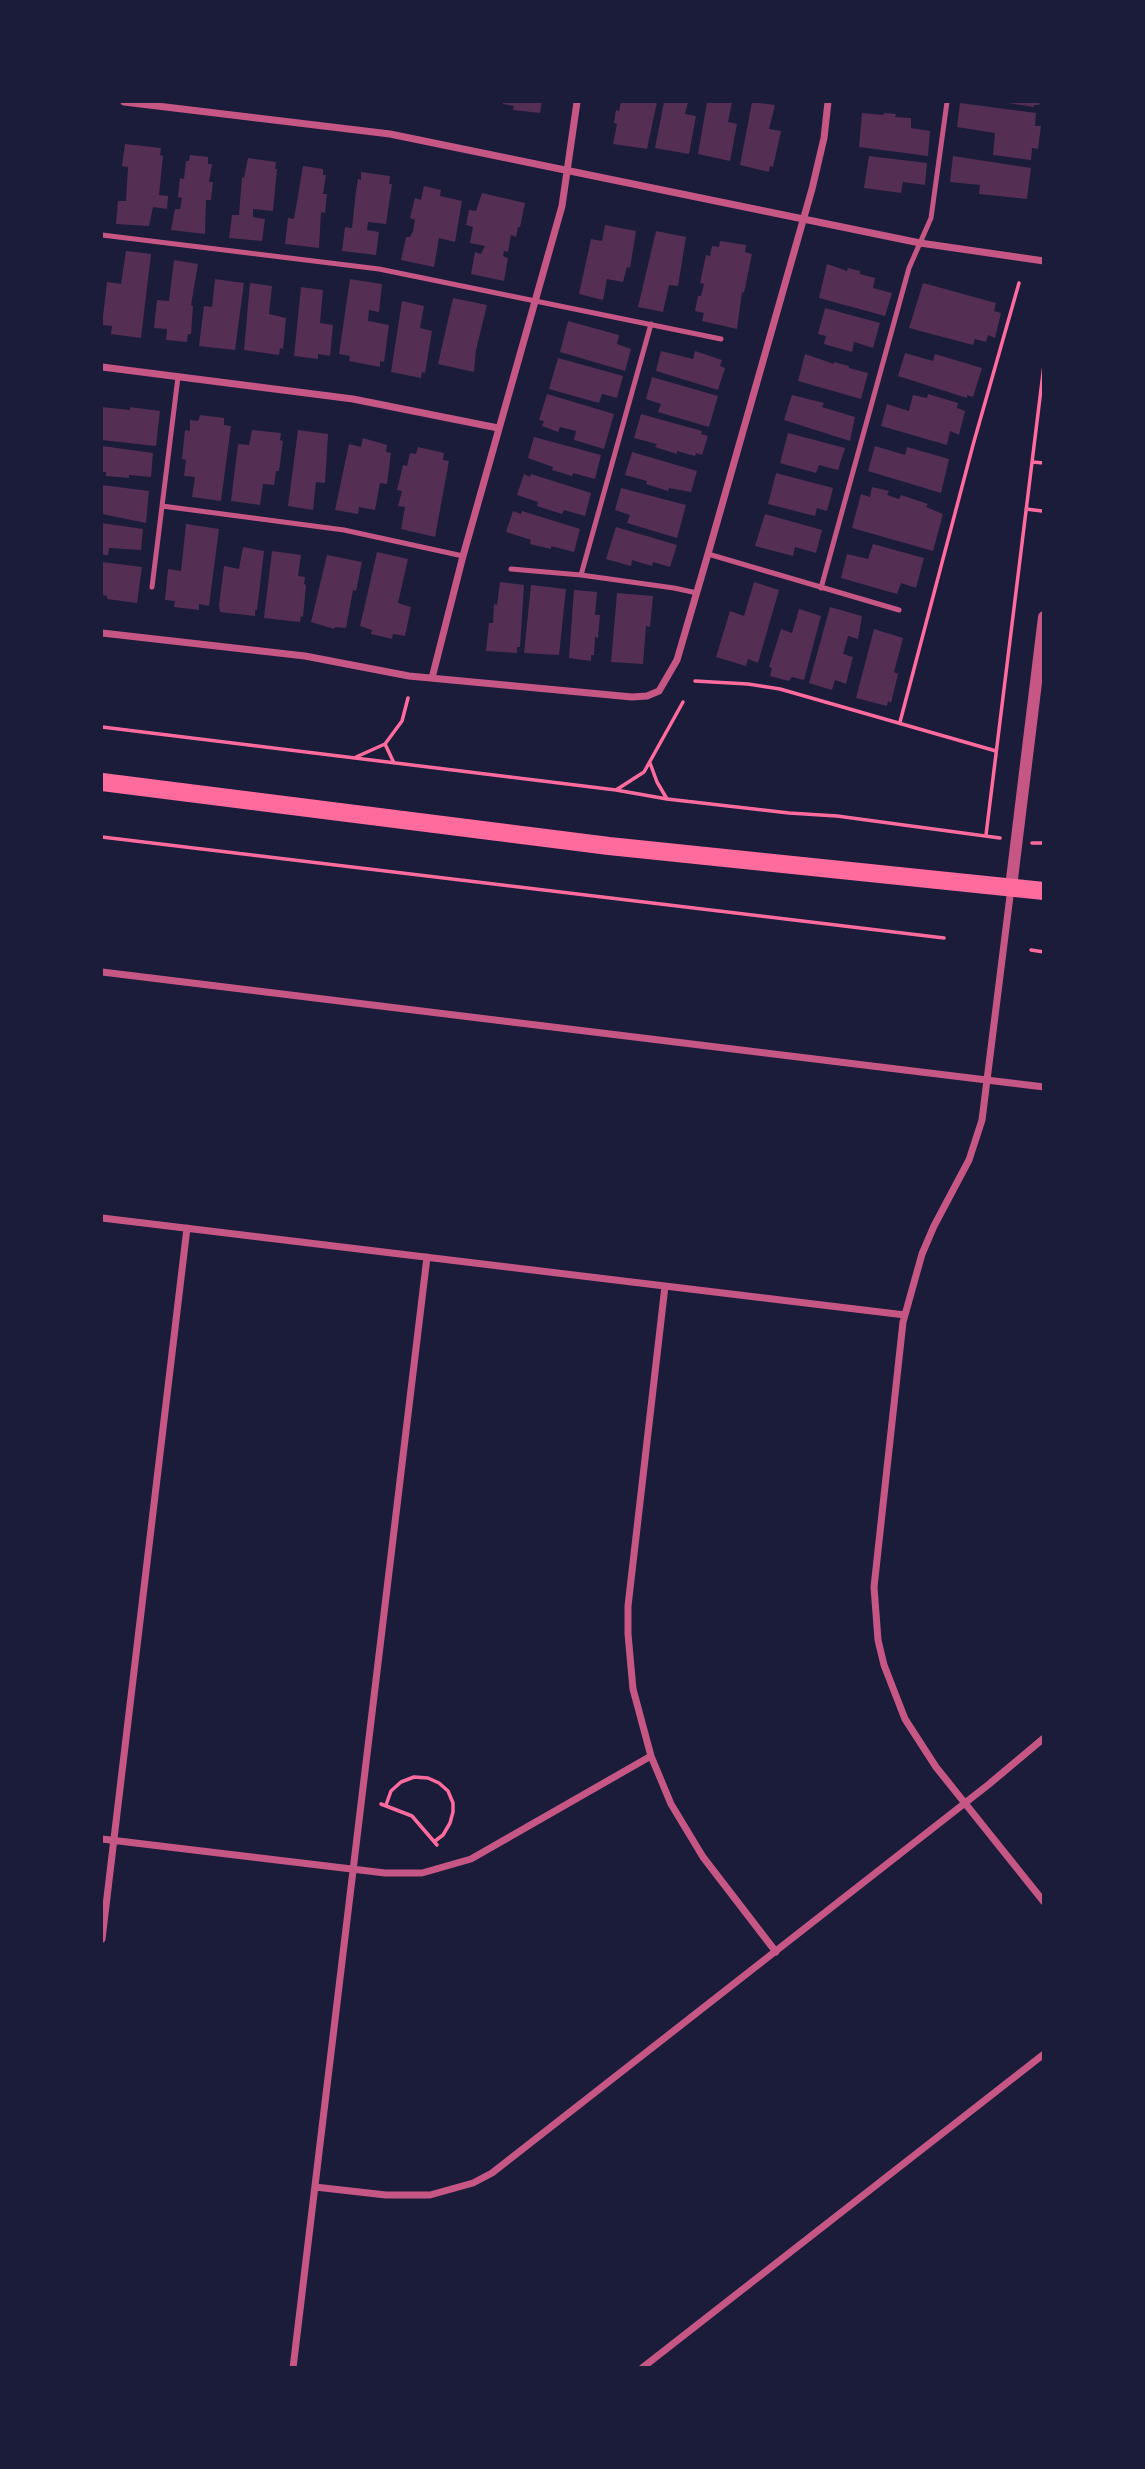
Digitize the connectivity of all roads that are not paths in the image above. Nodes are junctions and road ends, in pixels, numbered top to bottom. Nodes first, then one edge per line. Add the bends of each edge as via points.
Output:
1 (124, 102) edge
2 (577, 102) edge
3 (828, 102) edge
4 (947, 102) edge
5 (568, 171) junction
6 (803, 219) junction
7 (102, 235) edge
8 (920, 243) junction
9 (1044, 261) edge
10 (534, 301) junction
11 (651, 324) junction
12 (721, 339) dead end
13 (102, 367) edge
14 (178, 377) junction
15 (498, 428) junction
16 (162, 506) junction
17 (708, 554) junction
18 (463, 556) junction
19 (511, 569) dead end
20 (581, 575) junction
21 (152, 587) dead end
22 (821, 588) junction
23 (697, 593) junction
24 (899, 610) dead end
25 (1044, 617) edge
26 (102, 633) edge
27 (432, 678) junction
28 (102, 782) edge
29 (1011, 887) junction
30 (1044, 891) edge
31 (102, 972) edge
32 (989, 1080) junction
33 (1044, 1087) edge
34 (102, 1218) edge
35 (187, 1228) junction
36 (428, 1257) junction
37 (665, 1286) junction
38 (905, 1315) junction
39 (1044, 1738) edge
40 (651, 1756) junction
41 (965, 1803) junction
42 (102, 1839) edge
43 (113, 1840) junction
44 (353, 1870) junction
45 (1044, 1902) edge
46 (102, 1939) edge
47 (776, 1952) junction
48 (1044, 2054) edge
49 (315, 2187) junction
50 (293, 2368) edge
51 (642, 2368) edge

1 - 5 street via 390,134
2 - 5 street
3 - 6 street via 821,155
4 - 8 lane via 931,218
5 - 6 street
5 - 10 street
6 - 8 street
6 - 17 street
7 - 10 lane via 379,270
8 - 9 street
8 - 22 lane via 909,268
10 - 11 lane
10 - 15 street
11 - 12 lane
11 - 20 lane
13 - 14 street
14 - 15 street via 353,399
14 - 16 lane
15 - 18 street
16 - 18 lane via 344,530
16 - 21 lane
17 - 22 lane
17 - 23 street
18 - 27 street
19 - 20 lane
20 - 23 lane
22 - 24 lane
23 - 27 street via 669,678 659,691 647,696
25 - 29 street
26 - 27 street via 305,656
28 - 29 main road via 609,846
29 - 30 main road
29 - 32 street
31 - 32 street
32 - 33 street
32 - 38 street via 977,1139 922,1254
34 - 35 street
35 - 36 street
35 - 43 street
36 - 37 street
36 - 44 street
37 - 38 street
37 - 40 street via 628,1606 633,1689
38 - 41 street via 876,1561 878,1640 905,1718
39 - 41 street
40 - 44 street via 463,1863 422,1873
40 - 47 street via 686,1830
41 - 45 street
41 - 47 street
42 - 43 street
43 - 44 street
43 - 46 street
44 - 49 street
47 - 49 street via 492,2173 473,2183 430,2195
48 - 51 street
49 - 50 street

